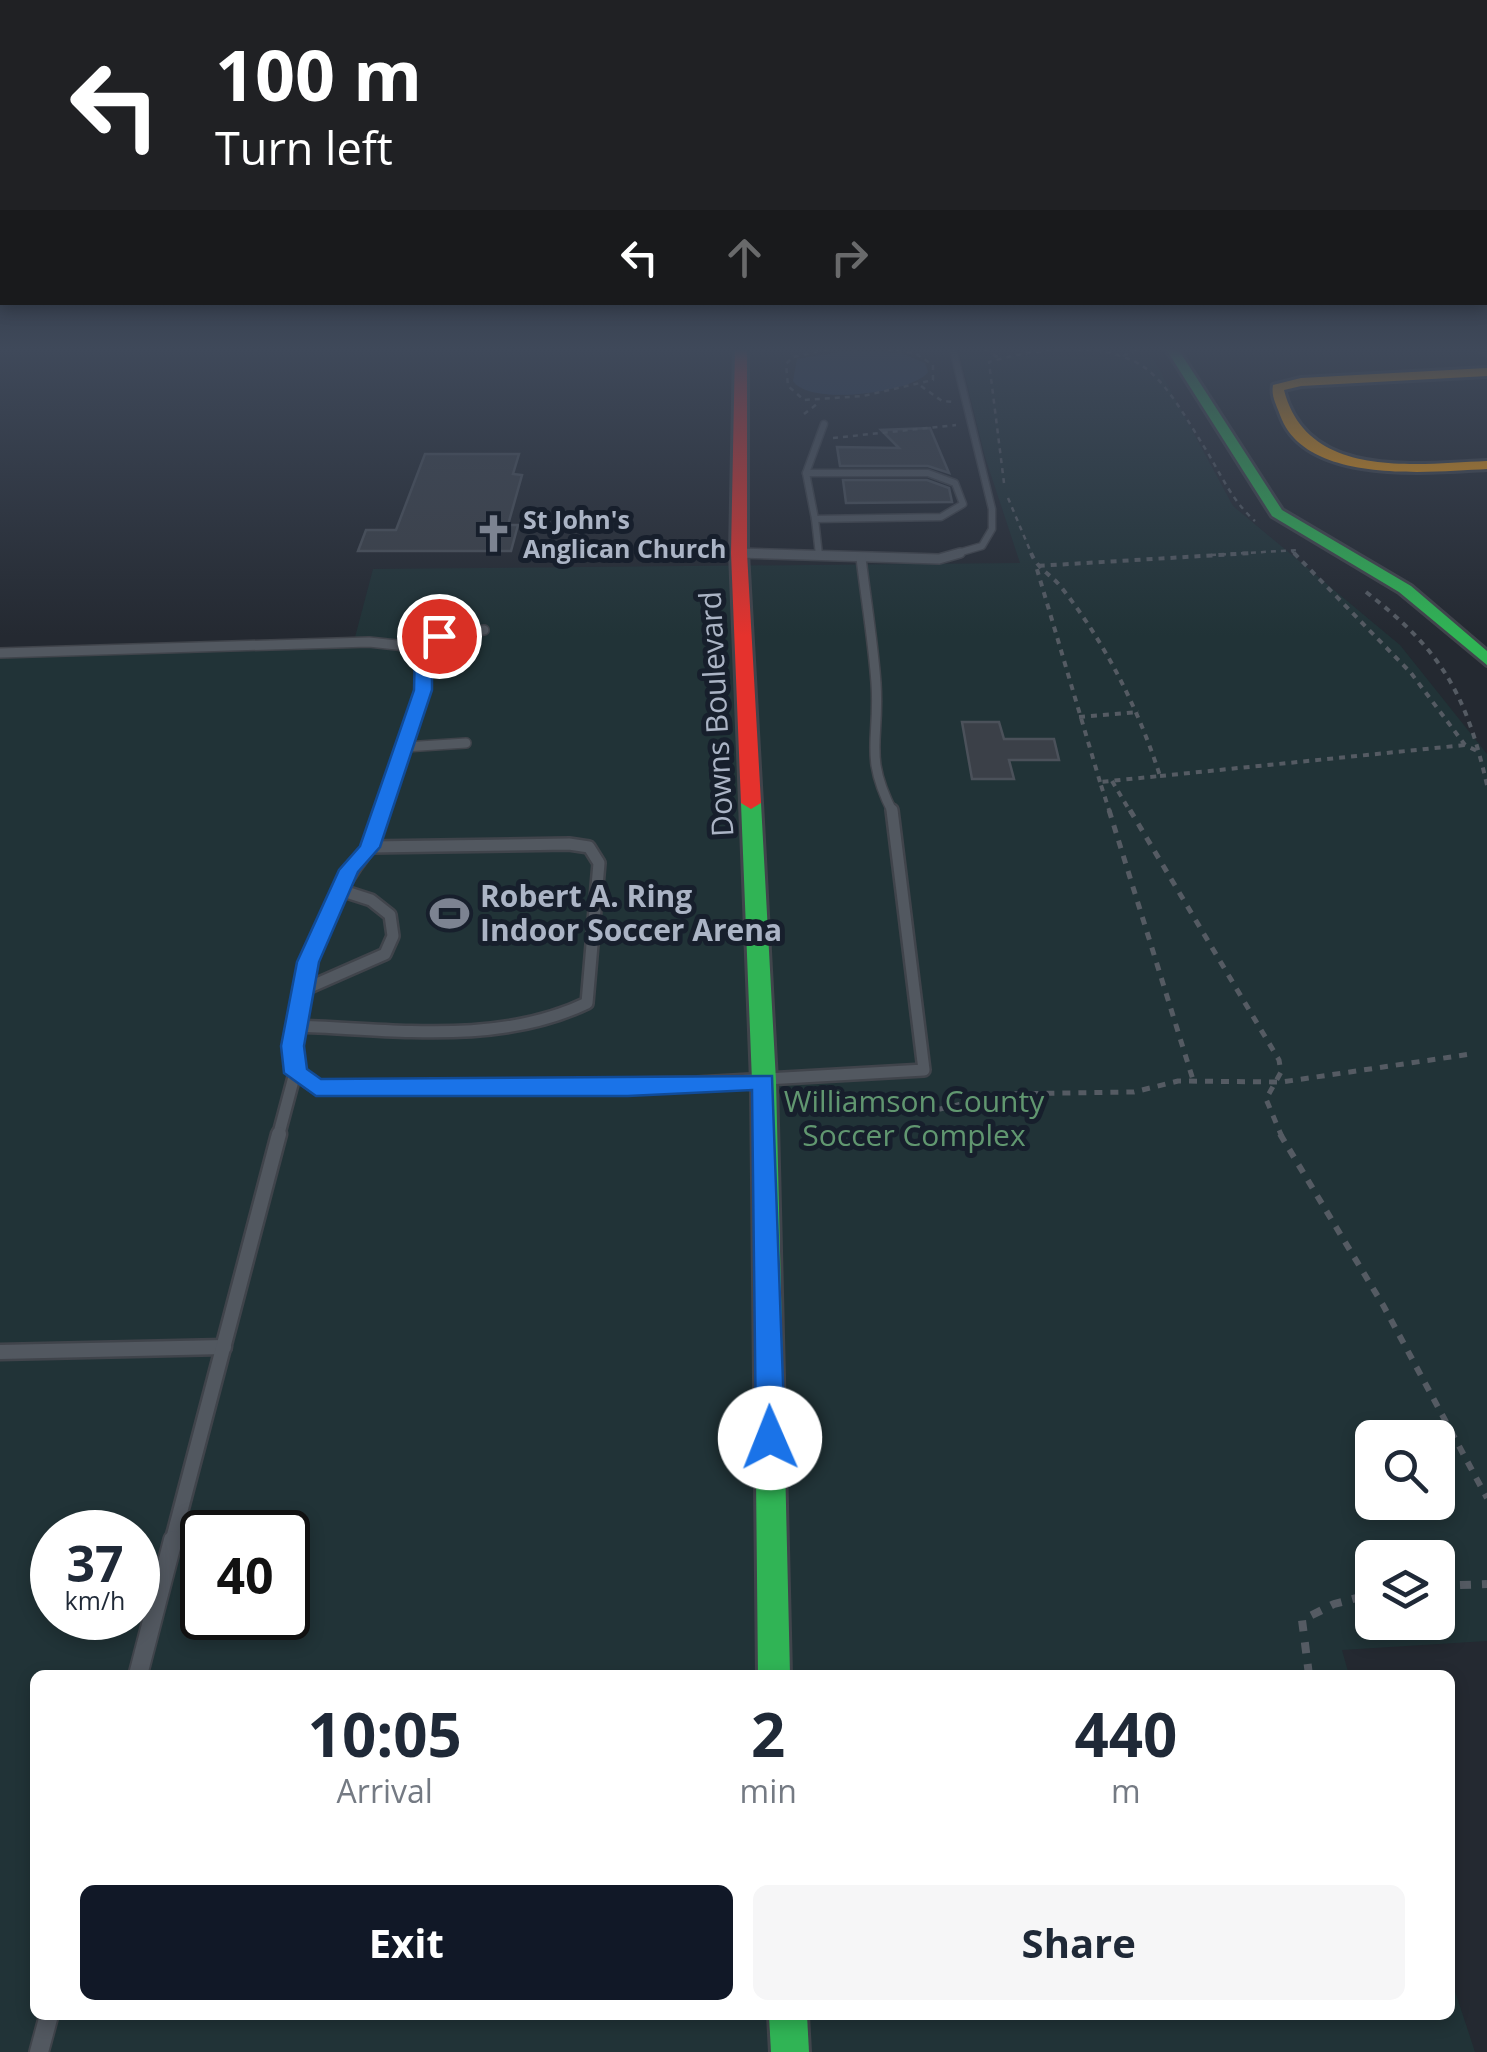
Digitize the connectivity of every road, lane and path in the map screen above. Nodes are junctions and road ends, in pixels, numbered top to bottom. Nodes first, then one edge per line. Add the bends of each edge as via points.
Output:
1 (740, 445) edge
2 (816, 445) edge
3 (977, 445) edge
4 (1001, 445) edge
5 (1202, 445) edge
6 (1233, 445) edge
7 (1308, 445) edge
8 (1487, 465) edge
9 (806, 473) junction
10 (815, 519) junction
11 (1267, 529) dead end
12 (1288, 543) dead end
13 (1295, 551) junction
14 (739, 553) junction
15 (819, 556) junction
16 (861, 558) junction
17 (1313, 559) dead end
18 (1036, 566) junction
19 (1364, 590) dead end
20 (484, 630) dead end
21 (424, 648) junction
22 (0, 653) edge
23 (1486, 657) edge
24 (1138, 712) junction
25 (1079, 717) junction
26 (466, 743) dead end
27 (1465, 745) junction
28 (405, 746) junction
29 (1481, 753) junction
30 (1160, 776) junction
31 (1112, 781) junction
32 (1100, 782) junction
33 (1487, 785) edge
34 (370, 847) junction
35 (340, 890) junction
36 (303, 990) junction
37 (296, 1026) junction
38 (1470, 1054) dead end
39 (295, 1073) junction
40 (764, 1082) junction
41 (1275, 1082) junction
42 (1194, 1083) junction
43 (795, 1103) dead end
44 (224, 1347) junction
45 (0, 1352) edge
46 (1487, 1498) edge
47 (1487, 1584) edge
48 (1455, 1585) edge
49 (1355, 1598) edge
50 (139, 1670) edge
51 (774, 1670) edge
52 (1308, 1670) edge
53 (47, 2020) edge
54 (788, 2020) edge
55 (39, 2052) edge
56 (790, 2052) edge

1 - 14 street, Downs Boulevard
2 - 9 lane
3 - 16 lane via 992,510 992,530 982,546 939,559
4 - 18 path via 1006,494
5 - 11 path via 1238,506
6 - 23 street via 1277,513 1405,589
7 - 8 street via 1364,466
9 - 10 lane
9 - 10 lane via 928,473 955,483 963,504 941,517
10 - 15 lane
12 - 13 path
13 - 17 path
13 - 18 path
13 - 27 path via 1411,673
14 - 15 lane
14 - 40 street, Downs Boulevard
15 - 16 lane
16 - 40 lane via 876,687 872,754 896,819 924,1070
18 - 24 path via 1060,585
18 - 25 path
19 - 29 path via 1415,630 1444,664
20 - 21 lane via 439,636
21 - 22 lane via 370,642
21 - 28 lane via 423,690
24 - 25 path
24 - 30 path
25 - 32 path
26 - 28 lane
27 - 29 path
27 - 30 path
28 - 34 lane
29 - 33 path
30 - 31 path
31 - 32 path
31 - 41 path via 1279,1060 1282,1072
32 - 42 path
34 - 35 lane
34 - 37 lane via 588,846 599,864 587,1002 570,1014 493,1029
35 - 36 lane via 308,962
35 - 36 lane via 390,915 393,936 384,954
36 - 37 lane
37 - 39 lane
38 - 41 path
39 - 40 lane via 316,1088
39 - 44 lane
40 - 51 street, Downs Boulevard
41 - 42 path
41 - 46 path via 1266,1099 1270,1117 1383,1305
42 - 43 path via 1152,1082 1134,1092 1006,1094 940,1108 814,1113
44 - 45 lane
44 - 50 lane
47 - 48 path
49 - 52 path via 1302,1620
53 - 55 lane
54 - 56 street

